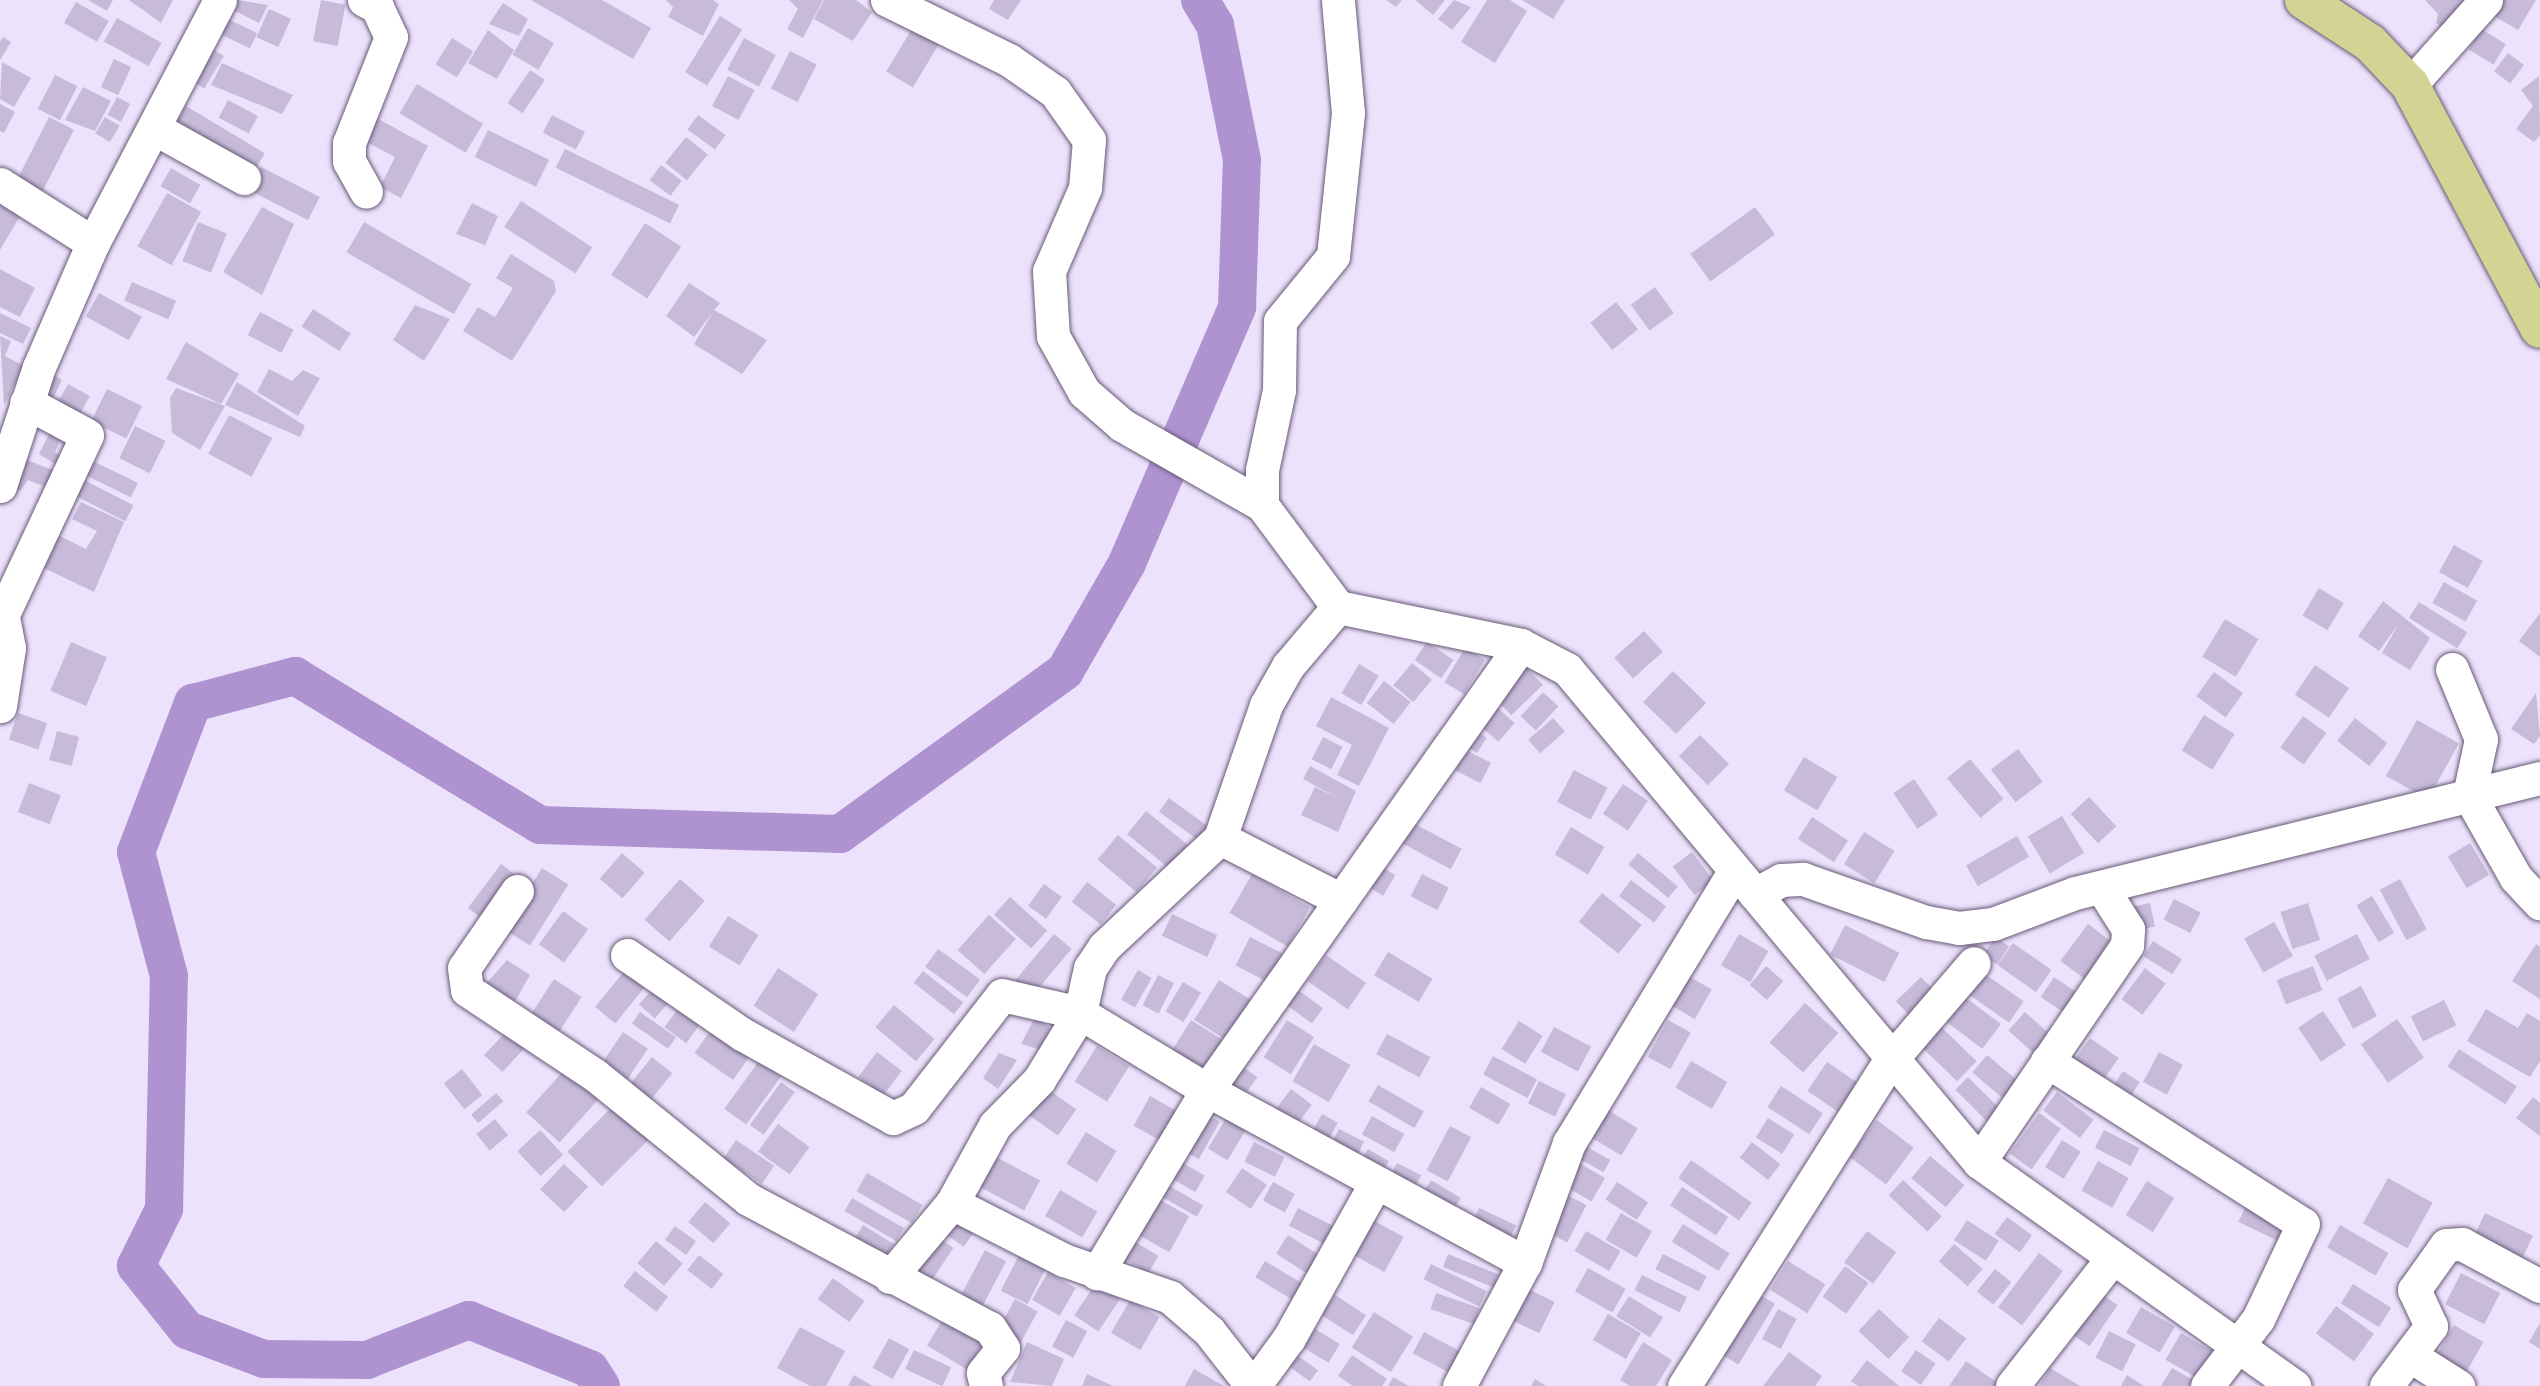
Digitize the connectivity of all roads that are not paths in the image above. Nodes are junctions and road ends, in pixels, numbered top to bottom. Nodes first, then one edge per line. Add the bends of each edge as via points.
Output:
1 (220, 0) edge
2 (364, 0) edge
3 (887, 0) edge
4 (1338, 0) edge
5 (2304, 0) edge
6 (2486, 0) edge
7 (2410, 85) junction
8 (154, 128) junction
9 (244, 178) dead end
10 (0, 184) edge
11 (366, 191) dead end
12 (93, 243) junction
13 (2540, 329) edge
14 (15, 413) edge
15 (0, 486) edge
16 (1251, 501) junction
17 (2, 607) edge
18 (1338, 607) junction
19 (1521, 645) junction
20 (2452, 669) dead end
21 (0, 706) edge
22 (2540, 778) edge
23 (2473, 785) junction
24 (1220, 838) junction
25 (1744, 883) junction
26 (517, 891) dead end
27 (2104, 891) junction
28 (1341, 900) junction
29 (2540, 904) edge
30 (627, 955) dead end
31 (1974, 963) dead end
32 (1080, 1013) junction
33 (1901, 1048) junction
34 (2048, 1061) junction
35 (1207, 1090) junction
36 (1979, 1162) junction
37 (1374, 1186) junction
38 (953, 1203) junction
39 (2110, 1261) junction
40 (1525, 1263) junction
41 (1097, 1273) junction
42 (890, 1277) junction
43 (2540, 1286) edge
44 (2249, 1334) junction
45 (2414, 1351) junction
46 (982, 1384) edge
47 (1253, 1386) edge
48 (1458, 1386) edge
49 (1684, 1386) edge
50 (2012, 1386) edge
51 (2207, 1386) edge
52 (2294, 1386) edge
53 (2386, 1386) edge
54 (2458, 1386) edge

1 - 8 street
2 - 11 street via 377,7 391,37 349,143 349,161
3 - 16 street via 1009,60 1055,92 1080,123 1091,160 1085,188 1049,271 1053,336 1084,391 1122,425
4 - 16 street via 1348,113 1333,257 1287,313 1279,390
5 - 7 main road via 2371,43
6 - 7 street
7 - 13 main road
8 - 9 street
8 - 12 street
10 - 12 street
12 - 14 street
14 - 15 street
14 - 17 street via 87,435
16 - 18 street
17 - 21 street via 9,648
18 - 19 street
18 - 24 street via 1288,666 1266,705
19 - 25 street via 1552,657 1584,684
19 - 28 street
20 - 23 street via 2481,738
22 - 23 street
23 - 27 street
23 - 29 street via 2516,878
24 - 28 street
24 - 32 street via 1104,947 1090,968
25 - 27 street via 1803,879 1872,908 1959,928
25 - 33 street
25 - 40 street via 1569,1143
26 - 42 street via 464,968 467,990 594,1075 748,1199
27 - 34 street via 2129,938
28 - 35 street
30 - 32 street via 742,1034 893,1118 914,1108 995,998 1009,995
31 - 33 street
32 - 35 street
32 - 38 street via 1030,1094 995,1125
33 - 36 street
33 - 49 street
34 - 36 street
34 - 44 street via 2303,1224
35 - 37 street
35 - 41 street
36 - 39 street
37 - 40 street
37 - 47 street via 1289,1338
38 - 41 street
38 - 42 street
39 - 44 street
39 - 50 street
40 - 48 street
41 - 47 street via 1170,1297 1209,1331
42 - 46 street via 990,1328 1003,1348
43 - 45 street via 2462,1244 2445,1245 2414,1290 2432,1322
44 - 51 street
44 - 52 street
45 - 53 street
45 - 54 street via 2417,1360

